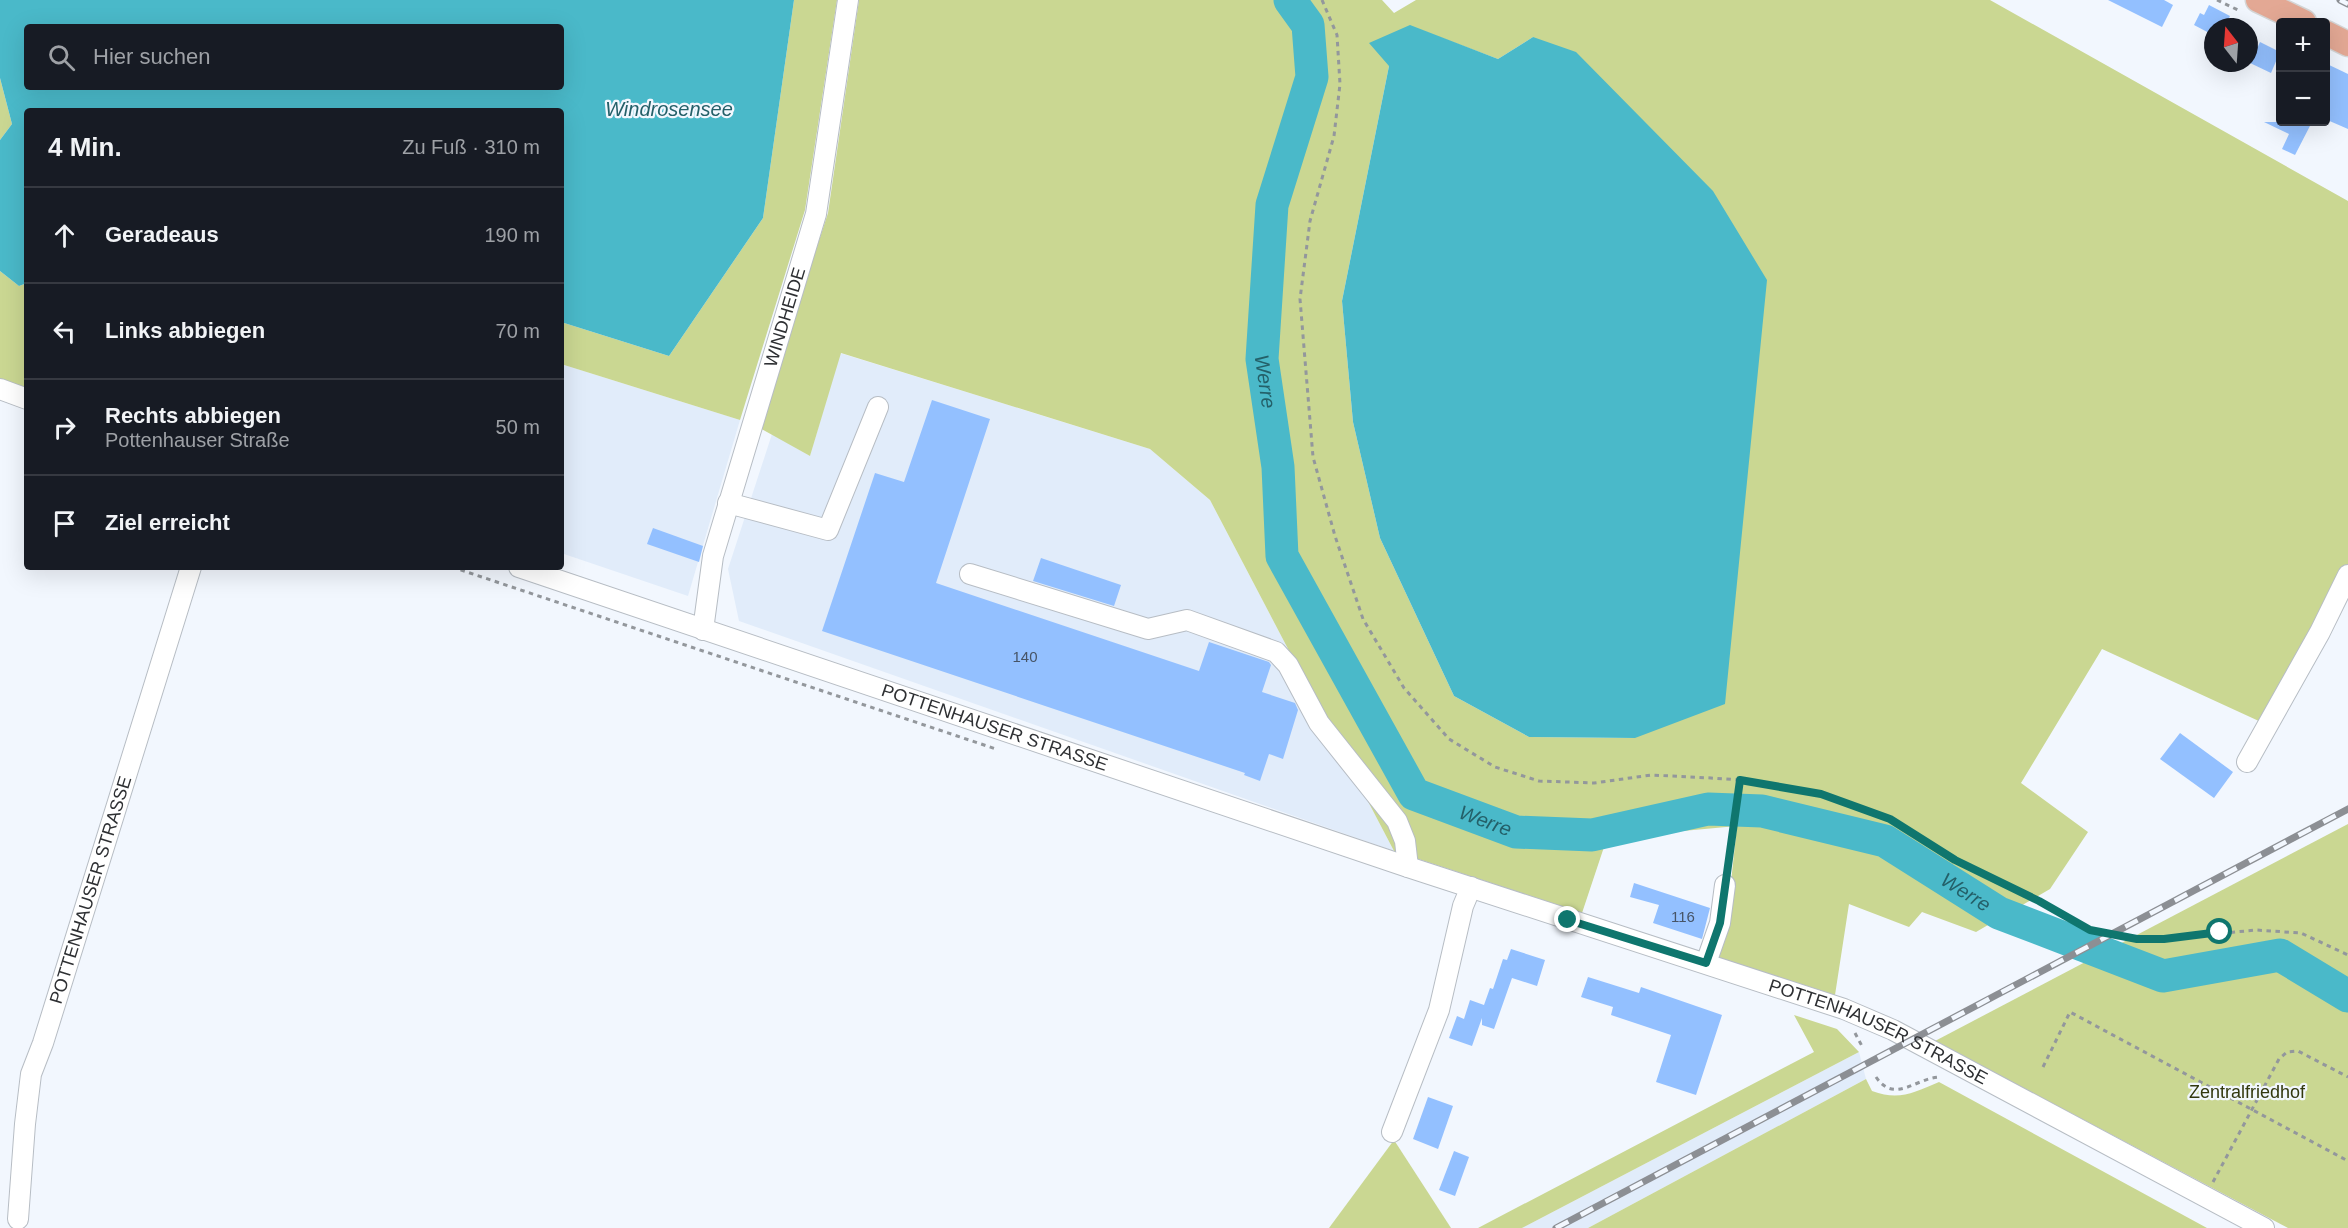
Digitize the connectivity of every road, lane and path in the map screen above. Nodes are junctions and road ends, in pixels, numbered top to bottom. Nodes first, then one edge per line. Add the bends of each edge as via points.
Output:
1 (848, 0) edge
2 (1322, 0) edge
3 (2258, 0) edge
4 (2296, 18) edge
5 (2330, 35) edge
6 (2348, 44) edge
7 (0, 389) edge
8 (24, 398) edge
9 (878, 407) dead end
10 (729, 503) junction
11 (190, 570) edge
12 (461, 570) edge
13 (528, 570) edge
14 (970, 574) dead end
15 (2348, 575) edge
16 (703, 630) junction
17 (1004, 752) dead end
18 (2247, 762) dead end
19 (1740, 780) junction
20 (1408, 867) junction
21 (1725, 885) joint
22 (1471, 887) junction
23 (2348, 955) edge
24 (1706, 963) junction
25 (2043, 1067) dead end
26 (1876, 1077) dead end
27 (2348, 1077) edge
28 (1950, 1082) dead end
29 (2253, 1110) junction
30 (1392, 1132) dead end
31 (2348, 1161) edge
32 (2205, 1197) junction
33 (18, 1219) dead end
34 (2264, 1228) edge

1 - 10 street, WINDHEIDE via 816,214
2 - 19 path via 1337,35 1340,84 1334,136 1308,232 1300,299 1304,365 1313,457 1363,619 1404,688 1441,731 1495,767 1539,781 1594,783 1652,775
3 - 4 main road
5 - 6 main road
7 - 8 street
9 - 10 street via 828,530
10 - 16 street, WINDHEIDE via 713,556
11 - 33 street, POTTENHAUSER STRASSE via 31,1074
12 - 17 path
13 - 16 street, POTTENHAUSER STRASSE
14 - 20 street via 1148,629 1186,620 1276,652 1288,665 1319,723 1396,821 1405,841
15 - 18 street
16 - 20 street, POTTENHAUSER STRASSE
19 - 21 path
19 - 23 path via 1821,794 1890,819 1955,860 2090,930 2137,939 2256,930 2301,933
20 - 22 street, POTTENHAUSER STRASSE
21 - 24 street via 1720,923
22 - 24 street, POTTENHAUSER STRASSE
22 - 30 street via 1438,1010
24 - 32 street, POTTENHAUSER STRASSE via 1844,1009 1893,1030
25 - 29 path via 2070,1012
26 - 28 path via 1883,1087 1894,1090 1939,1076
27 - 29 path via 2298,1051 2288,1052 2279,1059
29 - 31 path
29 - 32 path
32 - 34 street, POTTENHAUSER STRASSE

